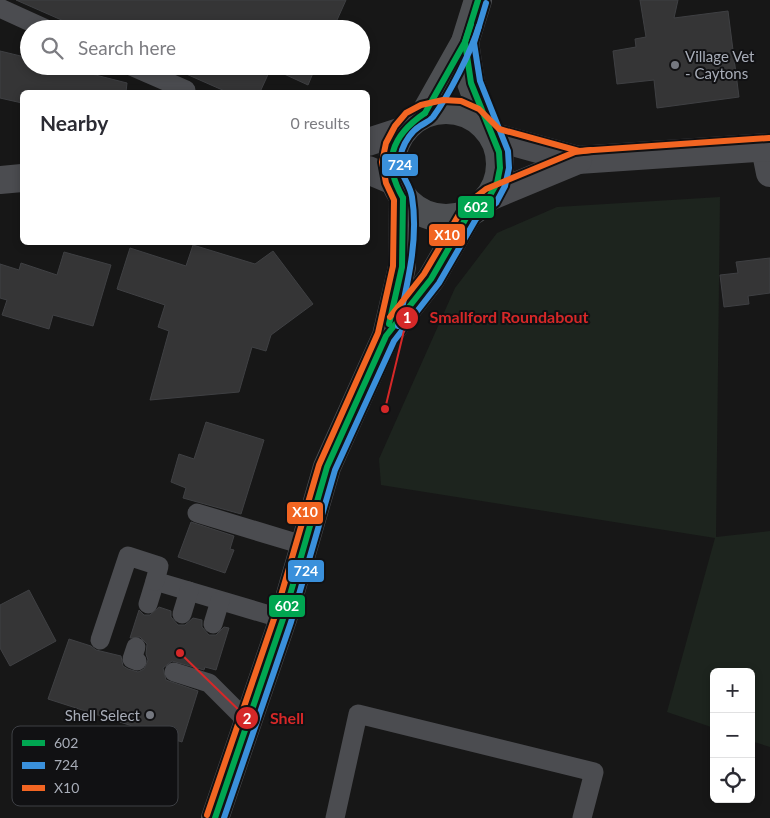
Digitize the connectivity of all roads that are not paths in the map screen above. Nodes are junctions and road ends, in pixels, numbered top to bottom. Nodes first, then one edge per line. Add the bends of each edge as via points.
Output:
1 (478, 0) edge
2 (0, 8) edge
3 (26, 20) edge
4 (465, 42) junction
5 (152, 75) edge
6 (186, 90) dead end
7 (425, 113) junction
8 (402, 130) junction
9 (491, 133) junction
10 (370, 141) edge
11 (768, 156) edge
12 (578, 160) junction
13 (370, 171) edge
14 (20, 178) edge
15 (0, 180) edge
16 (398, 190) junction
17 (479, 205) junction
18 (386, 336) junction
19 (197, 513) dead end
20 (303, 545) junction
21 (155, 581) junction
22 (189, 591) junction
23 (220, 601) junction
24 (148, 604) dead end
25 (182, 614) dead end
26 (283, 619) junction
27 (213, 624) dead end
28 (100, 640) dead end
29 (174, 672) dead end
30 (248, 722) junction
31 (215, 818) edge
32 (334, 818) edge
33 (582, 818) edge

1 - 4 main road
2 - 3 lane
4 - 7 main road
4 - 9 main road via 471,83
5 - 6 lane
7 - 8 main road
7 - 9 main road via 459,110 475,117
8 - 10 street
8 - 16 main road via 394,146 391,164
9 - 12 street
9 - 17 main road via 499,152 500,168 497,183
11 - 12 street
12 - 17 street
13 - 16 street
14 - 15 street
16 - 17 main road via 416,210 433,217 452,218
16 - 18 main road via 402,267
17 - 18 main road via 431,279
18 - 20 main road via 327,467
19 - 20 lane
20 - 26 main road
21 - 22 lane
21 - 24 lane
21 - 28 lane via 159,566 128,556
22 - 23 lane
22 - 25 lane
23 - 26 lane
23 - 27 lane
26 - 30 main road
29 - 30 lane via 198,672
30 - 31 main road
32 - 33 lane via 358,714 594,772

